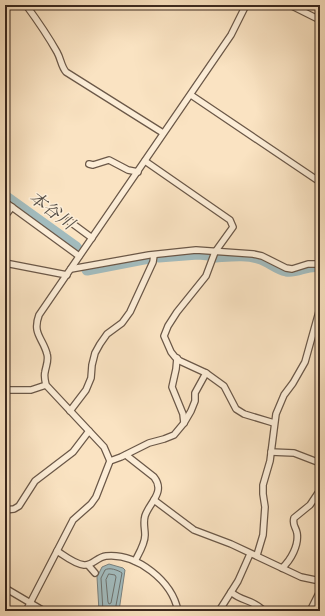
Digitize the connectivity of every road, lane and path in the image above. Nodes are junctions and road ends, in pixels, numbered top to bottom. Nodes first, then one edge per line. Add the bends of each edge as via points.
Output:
1 (26, 5) edge
2 (246, 5) edge
3 (290, 5) edge
4 (320, 20) edge
5 (191, 95) junction
6 (163, 133) junction
7 (145, 161) junction
8 (89, 164) dead end
9 (138, 172) junction
10 (320, 182) edge
11 (5, 202) edge
12 (12, 207) junction
13 (5, 216) edge
14 (69, 221) dead end
15 (92, 238) junction
16 (215, 252) junction
17 (154, 255) junction
18 (79, 256) junction
19 (5, 263) edge
20 (320, 264) edge
21 (71, 269) junction
22 (67, 275) junction
23 (320, 308) edge
24 (177, 358) junction
25 (206, 372) junction
26 (46, 385) junction
27 (6, 391) edge
28 (70, 411) junction
29 (184, 423) junction
30 (274, 423) junction
31 (89, 431) junction
32 (271, 452) junction
33 (126, 455) junction
34 (110, 461) junction
35 (320, 463) edge
36 (320, 490) edge
37 (154, 500) junction
38 (5, 510) edge
39 (56, 551) junction
40 (250, 554) junction
41 (257, 555) junction
42 (135, 561) junction
43 (88, 565) junction
44 (282, 568) junction
45 (95, 573) dead end
46 (320, 581) edge
47 (5, 588) edge
48 (320, 591) edge
49 (231, 592) junction
50 (30, 602) junction
51 (26, 611) edge
52 (44, 611) edge
53 (178, 611) edge
54 (219, 611) edge
55 (264, 611) edge
56 (310, 611) edge

1 - 6 street via 51,42 66,72
2 - 5 street via 231,36
3 - 4 street
5 - 6 street
5 - 10 street
6 - 7 street
7 - 9 street
7 - 16 street via 230,220 233,226
8 - 9 street via 108,160
9 - 15 street
11 - 12 street
12 - 13 street
12 - 18 street
14 - 15 street
15 - 18 street
16 - 17 street via 196,250
16 - 20 street via 262,256 292,269 308,264
16 - 24 street via 206,276 177,312 165,332 166,342
17 - 21 street
17 - 28 street via 130,312 122,323 103,338 95,353 91,378 86,390
18 - 21 street
19 - 22 street
21 - 22 street
22 - 26 street via 36,323 38,335 48,355
23 - 30 street via 305,362 294,383 280,401
24 - 25 street
24 - 29 street via 172,387
25 - 29 street via 195,393 194,406
25 - 30 street via 224,386 236,409
26 - 27 street via 31,390
26 - 28 street
28 - 31 street
29 - 33 street via 170,437 149,443
30 - 32 street
31 - 34 street via 104,447
31 - 38 street via 72,452 35,481 19,506
32 - 35 street via 294,453
32 - 41 street via 263,485 263,535
33 - 34 street
33 - 37 street via 158,482 159,487
34 - 39 street via 96,497 73,520
36 - 44 street via 310,505 294,518 297,543 290,559
37 - 40 street via 194,530
37 - 42 street via 144,517 144,540
39 - 43 street via 77,563
39 - 50 street
40 - 41 street
40 - 49 street
41 - 44 street
42 - 43 street via 104,556
42 - 53 street via 162,581 174,599
43 - 45 street
44 - 46 street via 301,577
47 - 50 street
48 - 56 street
49 - 54 street
49 - 55 street via 254,602
50 - 51 street
50 - 52 street

